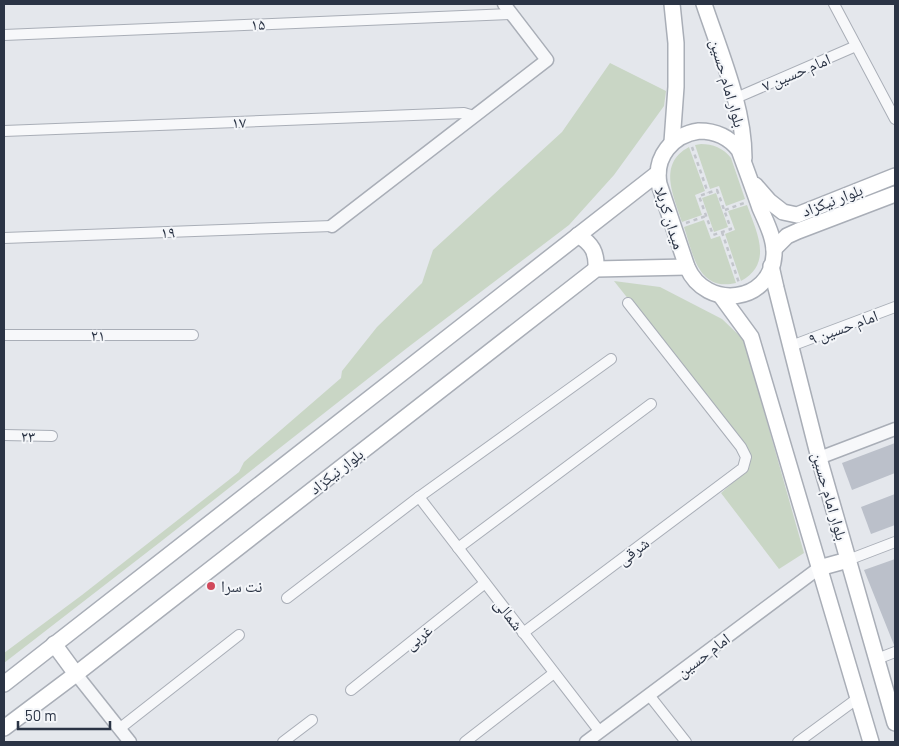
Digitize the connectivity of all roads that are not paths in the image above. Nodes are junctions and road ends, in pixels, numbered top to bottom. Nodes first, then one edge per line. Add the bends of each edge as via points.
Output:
1 (672, 4) edge
2 (704, 4) edge
3 (834, 4) edge
4 (508, 9) edge
5 (4, 35) edge
6 (856, 46) junction
7 (736, 98) junction
8 (474, 116) junction
9 (895, 119) edge
10 (4, 131) edge
11 (672, 142) junction
12 (744, 164) junction
13 (658, 173) junction
14 (895, 176) edge
15 (750, 181) junction
16 (895, 194) edge
17 (332, 226) joint
18 (578, 235) junction
19 (4, 238) edge
20 (774, 249) junction
21 (771, 266) junction
22 (687, 267) junction
23 (596, 269) junction
24 (721, 296) junction
25 (628, 304) dead end
26 (895, 307) edge
27 (193, 335) dead end
28 (4, 336) edge
29 (790, 346) junction
30 (610, 359) dead end
31 (651, 404) dead end
32 (895, 429) edge
33 (4, 435) edge
34 (52, 436) dead end
35 (819, 458) junction
36 (418, 497) junction
37 (895, 542) edge
38 (458, 548) junction
39 (848, 560) junction
40 (819, 568) junction
41 (485, 583) junction
42 (287, 598) dead end
43 (524, 633) junction
44 (240, 635) dead end
45 (54, 644) junction
46 (895, 652) edge
47 (877, 659) junction
48 (554, 673) junction
49 (76, 674) junction
50 (4, 684) edge
51 (351, 690) dead end
52 (649, 695) junction
53 (858, 698) junction
54 (312, 720) dead end
55 (895, 723) edge
56 (4, 728) edge
57 (119, 729) junction
58 (600, 732) junction
59 (130, 742) edge
60 (283, 742) edge
61 (465, 742) edge
62 (586, 742) edge
63 (686, 742) edge
64 (798, 742) edge
65 (871, 742) edge

1 - 11 main road via 676,43
2 - 7 main road, بلوار امام حسین
3 - 6 street
4 - 5 street, ۱۵
4 - 8 street via 547,60
6 - 7 street, امام حسین ۷
6 - 9 street
7 - 12 main road, بلوار امام حسین via 744,141
8 - 10 street, ۱۷ via 464,113
8 - 17 street
11 - 12 main road via 688,133 705,131 722,135 739,150
11 - 13 main road, میدان کربلا via 662,156
12 - 15 main road
13 - 18 main road
13 - 22 main road, میدان کربلا via 658,184
14 - 15 main road, بلوار نیکزاد via 797,215 783,212
15 - 20 main road
16 - 20 main road, بلوار نیکزاد via 787,236
17 - 19 street, ۱۹
18 - 23 main road via 593,249
18 - 45 main road
20 - 21 main road
21 - 24 main road via 754,289 738,296
21 - 29 main road, بلوار امام حسین
22 - 23 main road
22 - 24 main road, میدان کربلا via 700,286
23 - 49 main road, بلوار نیکزاد
24 - 40 main road, بلوار امام حسین via 750,337
25 - 43 street, شرقی via 742,447 746,457 742,468
26 - 29 street, امام حسین ۹
27 - 28 street, ۲۱
29 - 35 main road, بلوار امام حسین
30 - 36 street
31 - 38 street
32 - 35 street
33 - 34 street, ۲۳
35 - 39 main road, بلوار امام حسین
36 - 38 street, شمالی
36 - 42 street
37 - 39 street
38 - 41 street, شمالی
39 - 40 main road
39 - 47 main road, بلوار امام حسین
40 - 52 street, امام حسین
40 - 53 main road, بلوار امام حسین
41 - 43 street, شمالی
41 - 51 street, غربی
43 - 48 street, شمالی
44 - 57 street
45 - 49 main road
45 - 50 main road
46 - 47 street
47 - 55 main road, بلوار امام حسین
48 - 58 street, شمالی
48 - 61 street
49 - 56 main road, بلوار نیکزاد
49 - 57 street
52 - 58 street, امام حسین
52 - 63 street
53 - 64 street
53 - 65 main road, بلوار امام حسین
54 - 60 street
57 - 59 street
58 - 62 street, امام حسین

